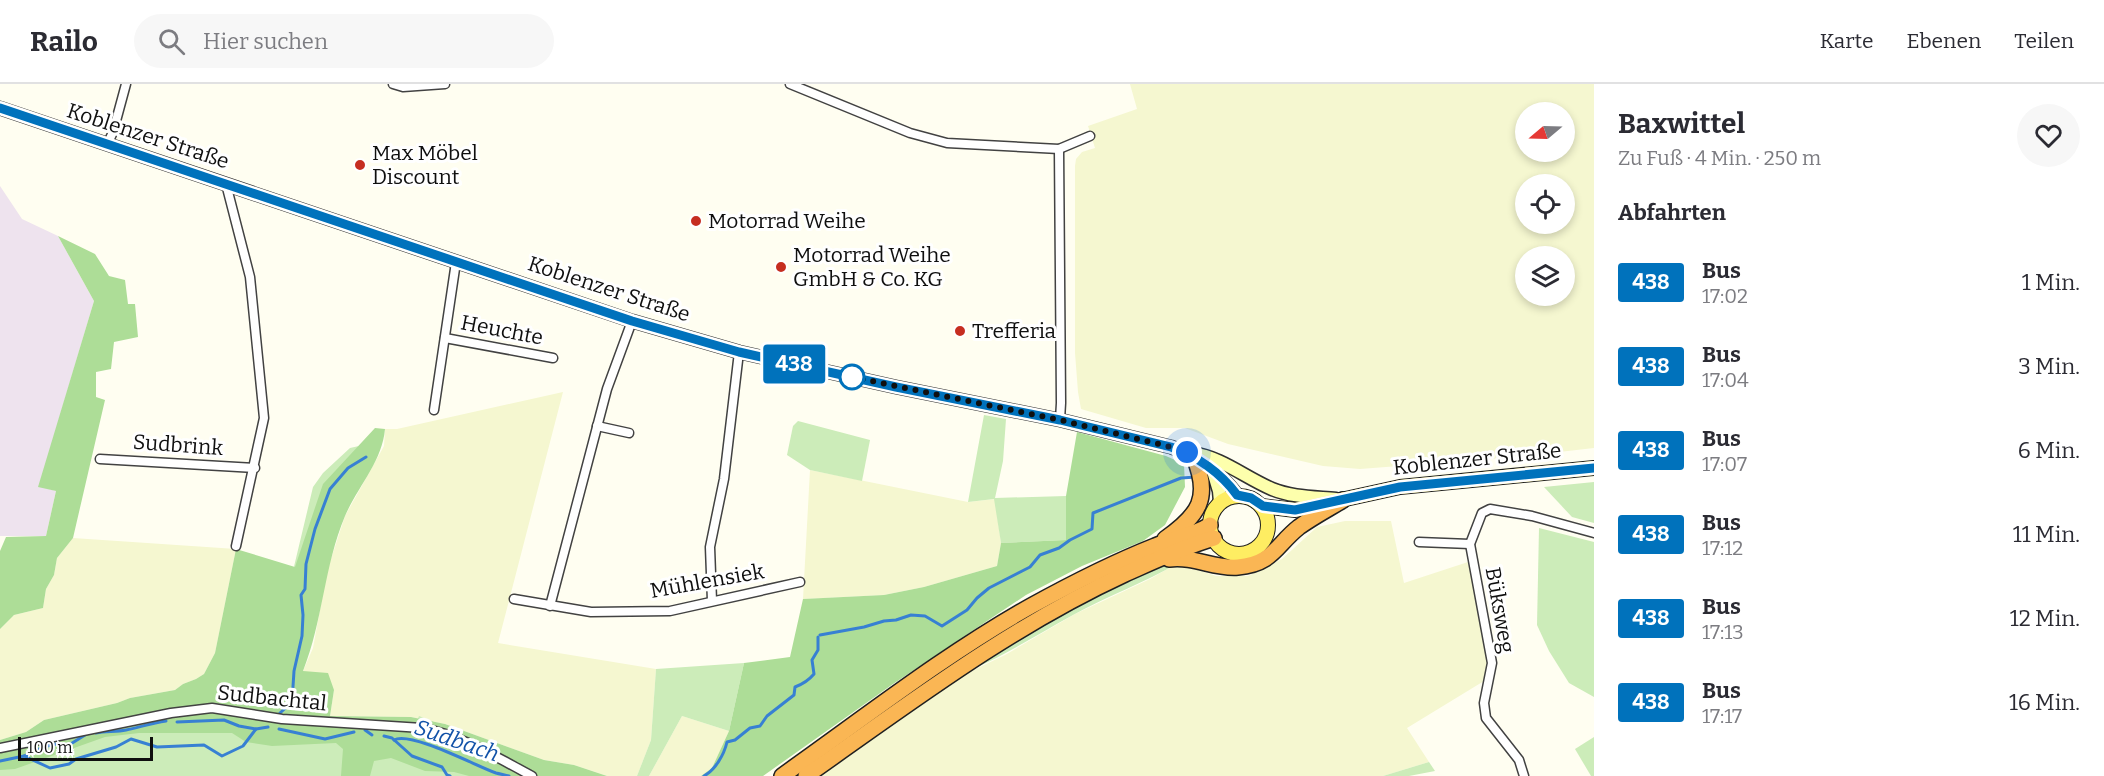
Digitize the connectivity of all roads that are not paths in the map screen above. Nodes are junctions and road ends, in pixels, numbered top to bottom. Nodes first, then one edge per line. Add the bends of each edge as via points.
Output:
1 (126, 84) edge
2 (393, 84) edge
3 (445, 84) edge
4 (790, 84) edge
5 (0, 108) edge
6 (1090, 136) dead end
7 (107, 145) junction
8 (1059, 150) junction
9 (226, 184) junction
10 (456, 262) junction
11 (632, 321) junction
12 (445, 338) junction
13 (739, 352) junction
14 (553, 358) dead end
15 (434, 410) dead end
16 (1060, 420) junction
17 (597, 426) junction
18 (629, 433) dead end
19 (1191, 455) junction
20 (100, 459) dead end
21 (255, 468) junction
22 (1594, 468) edge
23 (1213, 471) junction
24 (1237, 495) junction
25 (1343, 500) junction
26 (1220, 502) junction
27 (1263, 506) junction
28 (1295, 510) junction
29 (1268, 531) junction
30 (1212, 532) junction
31 (1594, 533) edge
32 (1419, 542) dead end
33 (1470, 544) junction
34 (1157, 545) junction
35 (237, 546) dead end
36 (1143, 566) junction
37 (800, 582) dead end
38 (514, 599) dead end
39 (712, 601) junction
40 (550, 606) junction
41 (0, 748) edge
42 (532, 776) edge
43 (782, 776) edge
44 (806, 776) edge
45 (1524, 776) edge

1 - 7 street
2 - 3 street
4 - 8 street via 910,133 947,143
5 - 7 main road, Koblenzer Straße
6 - 8 street
7 - 9 main road, Koblenzer Straße
8 - 16 street
9 - 10 main road, Koblenzer Straße
9 - 21 street via 250,276 264,418
10 - 11 main road, Koblenzer Straße
10 - 12 street, Heuchte
11 - 13 main road, Koblenzer Straße
11 - 17 street
12 - 14 street, Heuchte
12 - 15 street, Heuchte
13 - 16 main road, Koblenzer Straße
13 - 39 street via 724,479 710,547
16 - 19 main road, Koblenzer Straße
17 - 18 street
17 - 40 street
19 - 23 main road, Koblenzer Straße
19 - 25 main road via 1212,457 1275,490
19 - 34 highway via 1201,473 1199,503 1192,516
20 - 21 street, Sudbrink
21 - 35 street
22 - 25 main road, Koblenzer Straße via 1400,487
23 - 24 main road, Koblenzer Straße
23 - 26 main road
24 - 26 main road
24 - 27 main road, Koblenzer Straße
25 - 28 main road, Koblenzer Straße
25 - 36 highway via 1304,524 1279,549 1254,564 1222,567 1185,557
26 - 30 main road via 1215,509
27 - 28 main road, Koblenzer Straße
27 - 29 main road
28 - 29 main road, Koblenzer Straße
29 - 30 main road, Koblenzer Straße via 1261,544 1248,553 1232,553 1218,545
30 - 34 highway via 1202,531
30 - 36 highway
31 - 33 street, Büksweg via 1490,508 1482,513
32 - 33 street, Büksweg
33 - 45 street, Büksweg via 1492,663 1484,703 1486,718 1519,760
34 - 43 highway via 1084,578 964,648
36 - 44 highway via 1031,622
37 - 39 street, Mühlensiek
38 - 40 street, Mühlensiek
39 - 40 street, Mühlensiek via 670,611 591,612
41 - 42 street, Sudbachtal via 212,708 282,719 422,728 470,743

